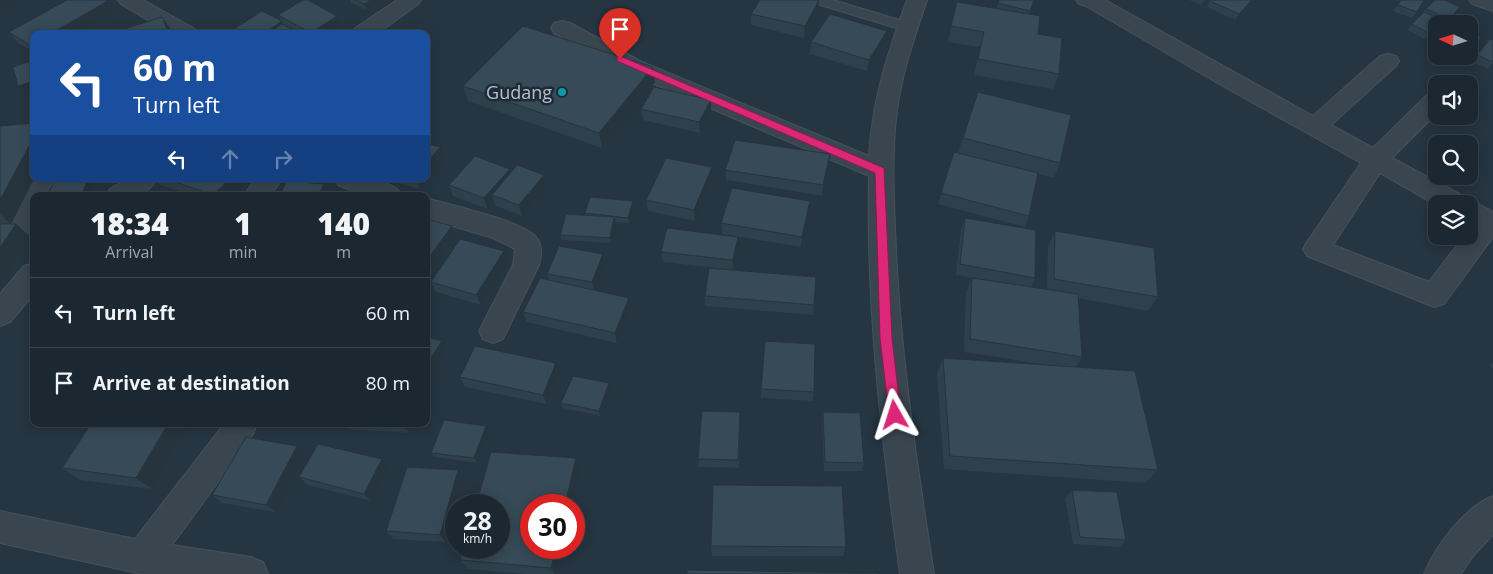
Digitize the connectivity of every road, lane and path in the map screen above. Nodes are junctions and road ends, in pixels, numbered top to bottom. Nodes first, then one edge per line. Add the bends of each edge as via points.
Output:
1 (128, 0) edge
2 (411, 0) edge
3 (819, 0) edge
4 (917, 0) edge
5 (1479, 0) edge
6 (1091, 1) edge
7 (1493, 5) edge
8 (908, 27) junction
9 (562, 28) dead end
10 (180, 30) edge
11 (368, 30) edge
12 (1388, 61) dead end
13 (1428, 108) edge
14 (1315, 127) junction
15 (1376, 160) junction
16 (880, 171) junction
17 (141, 182) edge
18 (268, 182) edge
19 (355, 182) edge
20 (126, 192) edge
21 (259, 192) edge
22 (380, 192) edge
23 (1440, 195) edge
24 (30, 198) edge
25 (430, 209) edge
26 (1478, 216) edge
27 (30, 226) edge
28 (1478, 238) edge
29 (1473, 245) edge
30 (30, 279) edge
31 (0, 314) edge
32 (493, 330) dead end
33 (240, 427) edge
34 (1493, 512) edge
35 (0, 527) edge
36 (142, 557) junction
37 (251, 574) edge
38 (917, 574) edge
39 (1441, 574) edge

1 - 10 street
2 - 11 street
3 - 8 lane
4 - 8 street
5 - 7 street
6 - 14 street
8 - 16 street via 897,54 888,96
9 - 16 street via 634,67
12 - 14 street
13 - 15 street
14 - 15 street
15 - 23 street
15 - 29 street via 1316,249 1434,296
16 - 38 street via 886,338
17 - 20 street
18 - 21 street
19 - 22 street
24 - 27 street via 23,217 24,224
25 - 32 street via 501,230 521,238 527,245 526,265
26 - 28 street via 1490,222
30 - 31 street
33 - 36 street
34 - 39 street via 1461,544
35 - 36 street
36 - 37 street

